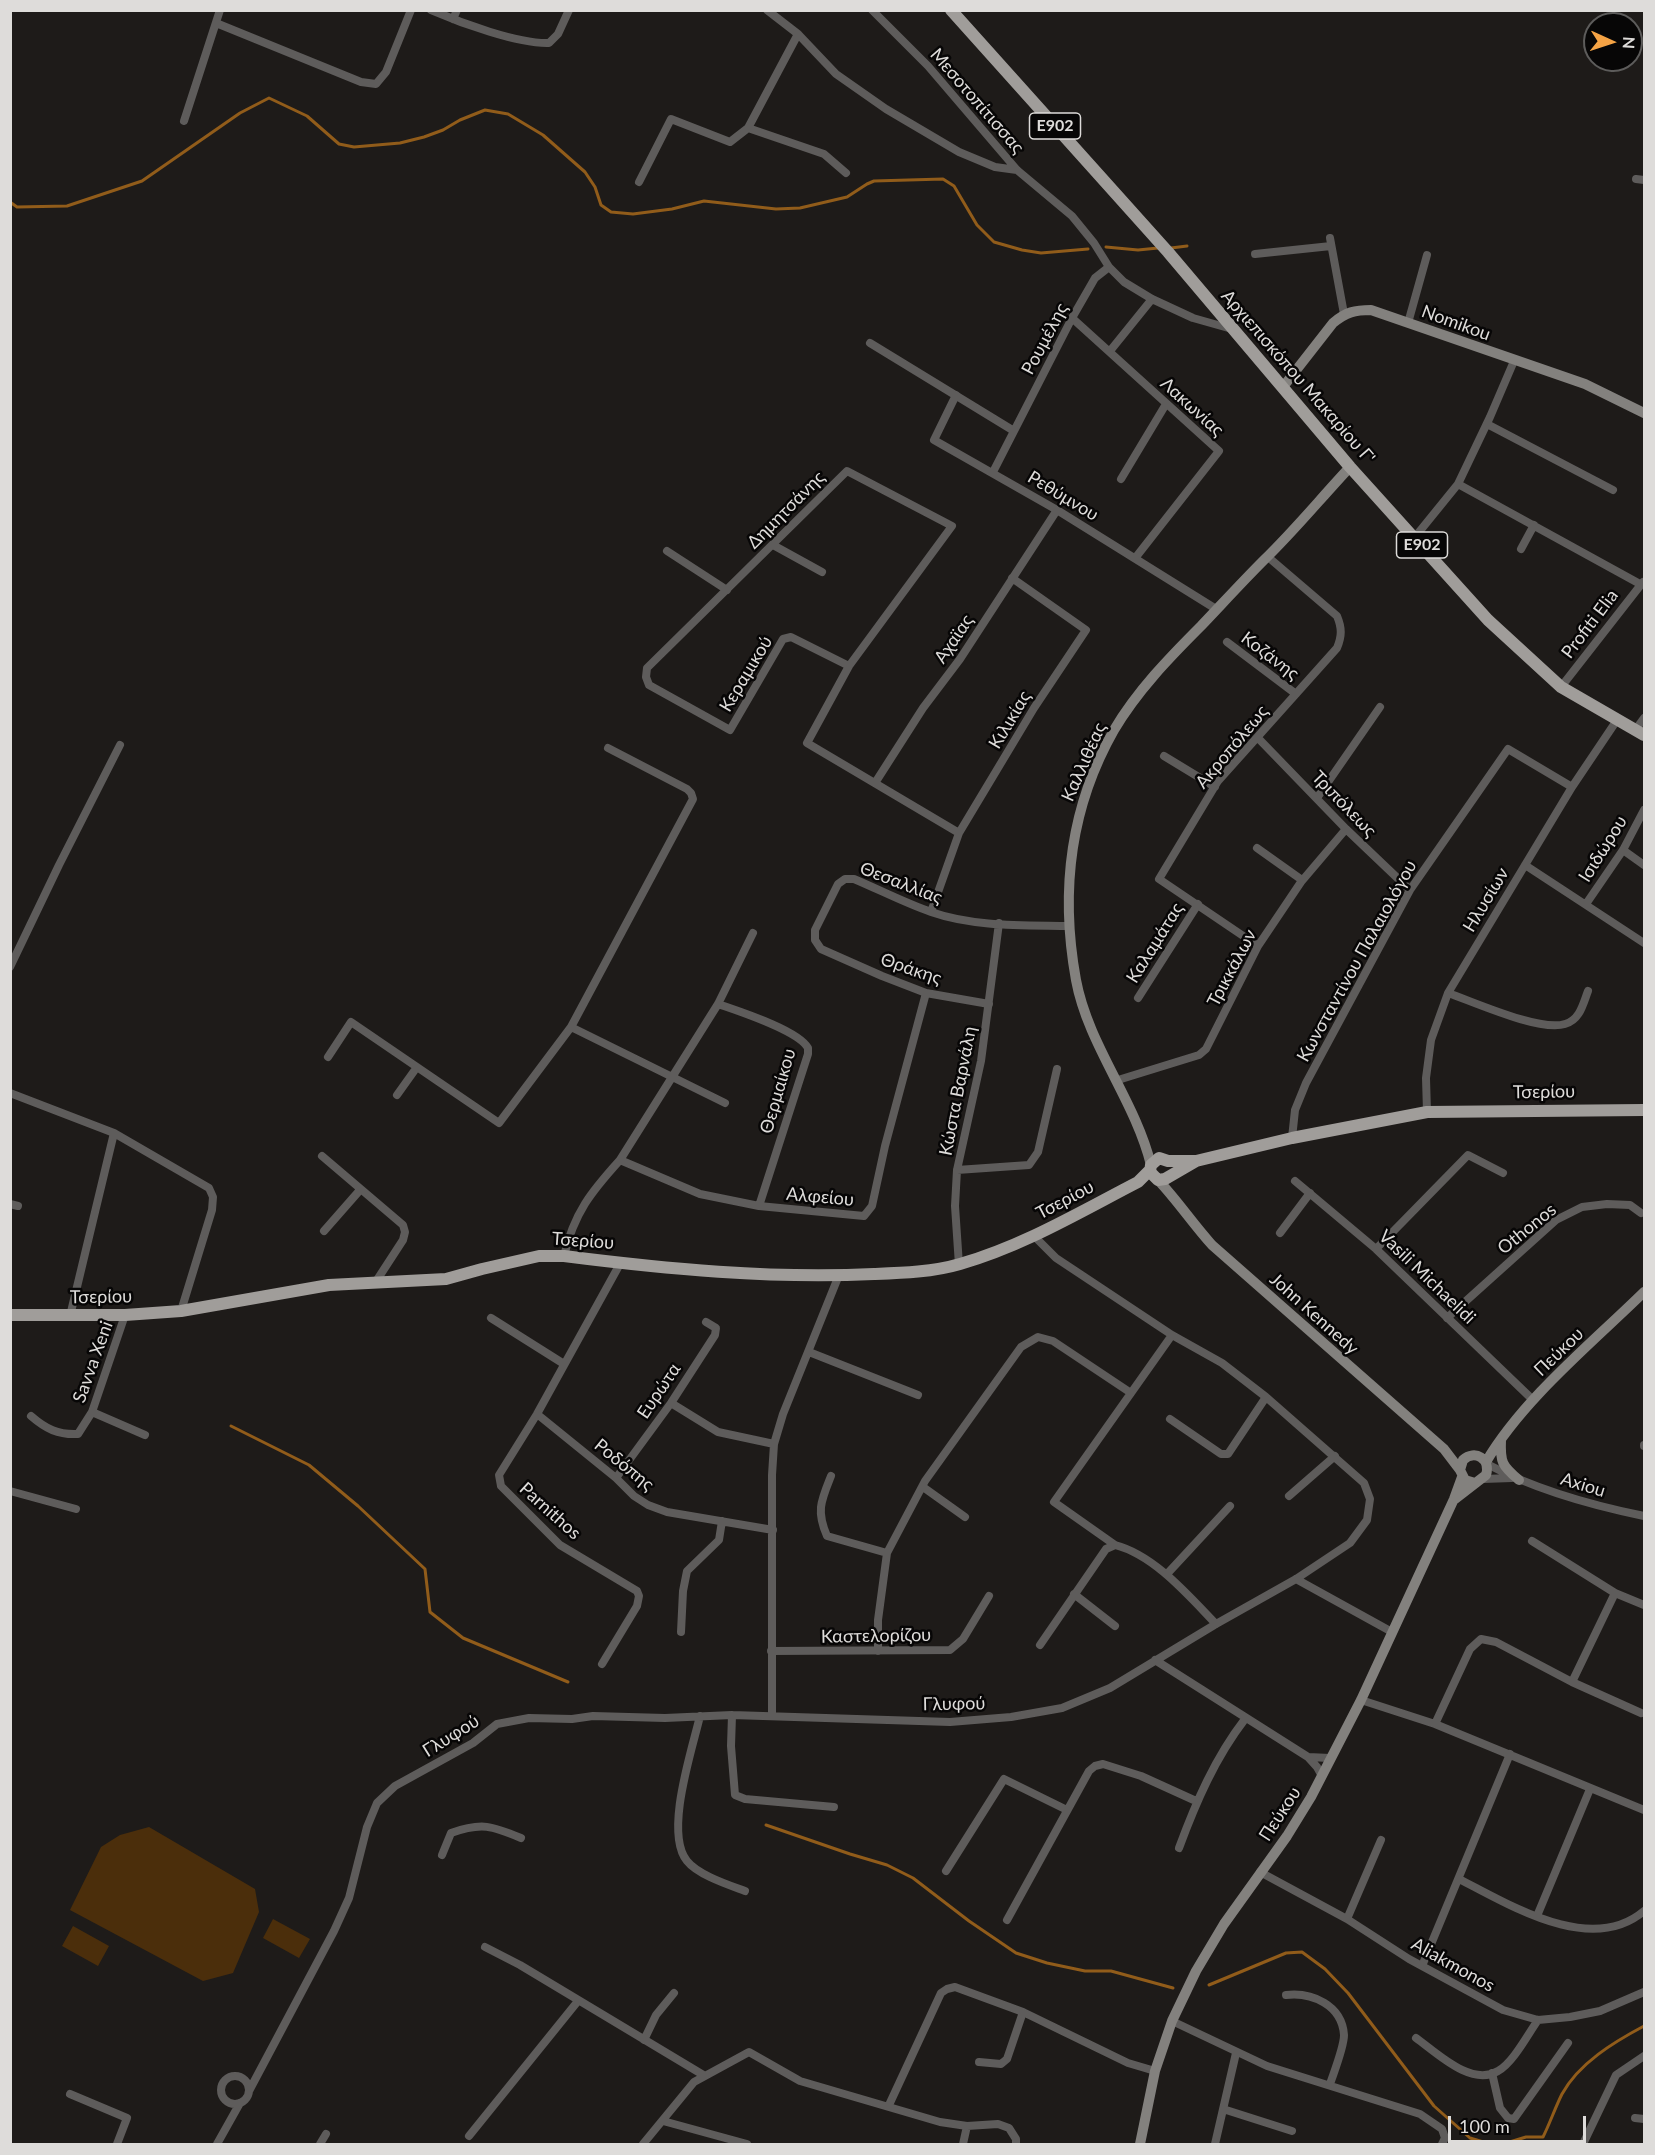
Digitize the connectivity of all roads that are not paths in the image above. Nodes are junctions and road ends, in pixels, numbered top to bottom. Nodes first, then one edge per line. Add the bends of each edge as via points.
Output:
1 (220, 10) edge
2 (411, 10) edge
3 (431, 10) edge
4 (457, 10) edge
5 (570, 10) edge
6 (766, 10) edge
7 (872, 10) edge
8 (951, 10) edge
9 (453, 19) junction
10 (216, 23) junction
11 (798, 34) junction
12 (184, 121) dead end
13 (748, 128) junction
14 (1017, 170) junction
15 (846, 173) dead end
16 (639, 182) dead end
17 (1255, 254) dead end
18 (1427, 255) dead end
19 (1108, 267) junction
20 (1152, 299) junction
21 (1344, 314) junction
22 (1072, 318) junction
23 (1408, 323) junction
24 (1232, 328) junction
25 (870, 344) dead end
26 (1110, 351) junction
27 (1514, 361) junction
28 (1283, 387) junction
29 (956, 395) junction
30 (1166, 404) junction
31 (1644, 413) edge
32 (1487, 424) junction
33 (1014, 431) junction
34 (1350, 467) junction
35 (993, 472) junction
36 (1121, 479) dead end
37 (1458, 484) junction
38 (1613, 490) dead end
39 (1058, 510) junction
40 (1534, 525) junction
41 (1415, 537) junction
42 (772, 545) junction
43 (1521, 549) dead end
44 (667, 550) dead end
45 (1136, 557) junction
46 (1268, 557) junction
47 (822, 572) dead end
48 (1011, 578) junction
49 (1642, 582) edge
50 (727, 590) junction
51 (1216, 609) junction
52 (1227, 642) dead end
53 (849, 666) junction
54 (646, 677) joint
55 (1561, 687) junction
56 (1296, 694) junction
57 (1380, 707) dead end
58 (1644, 718) edge
59 (1617, 720) junction
60 (1640, 732) edge
61 (1258, 738) junction
62 (120, 745) dead end
63 (608, 748) dead end
64 (1164, 756) dead end
65 (875, 783) junction
66 (1215, 787) junction
67 (1572, 787) junction
68 (1317, 798) junction
69 (1644, 810) edge
70 (1346, 829) junction
71 (959, 833) junction
72 (1257, 848) dead end
73 (1623, 850) junction
74 (1525, 865) junction
75 (1644, 866) edge
76 (1302, 880) junction
77 (1410, 890) junction
78 (1198, 904) junction
79 (1587, 904) junction
80 (931, 912) junction
81 (999, 923) junction
82 (1069, 926) junction
83 (753, 933) dead end
84 (1644, 943) edge
85 (1258, 946) junction
86 (827, 952) joint
87 (10, 967) edge
88 (1588, 991) dead end
89 (926, 993) junction
90 (1448, 993) junction
91 (1138, 998) dead end
92 (718, 1004) junction
93 (989, 1004) junction
94 (571, 1028) junction
95 (328, 1057) dead end
96 (417, 1067) junction
97 (1057, 1069) dead end
98 (671, 1078) junction
99 (1118, 1080) junction
100 (10, 1093) edge
101 (398, 1095) dead end
102 (725, 1103) dead end
103 (1644, 1110) edge
104 (1427, 1112) junction
105 (114, 1133) junction
106 (1292, 1138) junction
107 (1146, 1143) joint
108 (322, 1155) dead end
109 (620, 1160) junction
110 (957, 1170) junction
111 (1160, 1171) junction
112 (1503, 1173) dead end
113 (1295, 1181) dead end
114 (360, 1190) junction
115 (1310, 1193) junction
116 (759, 1206) junction
117 (1641, 1213) dead end
118 (324, 1231) dead end
119 (1280, 1233) dead end
120 (1035, 1237) junction
121 (1376, 1249) junction
122 (564, 1256) junction
123 (621, 1262) junction
124 (959, 1265) junction
125 (839, 1275) junction
126 (374, 1284) junction
127 (1644, 1292) edge
128 (181, 1311) junction
129 (10, 1315) edge
130 (125, 1315) junction
131 (70, 1316) junction
132 (491, 1318) dead end
133 (1447, 1318) junction
134 (706, 1322) dead end
135 (1172, 1335) junction
136 (809, 1352) junction
137 (564, 1364) junction
138 (1131, 1393) junction
139 (918, 1395) dead end
140 (1266, 1397) junction
141 (1533, 1400) junction
142 (671, 1403) junction
143 (92, 1412) junction
144 (537, 1414) junction
145 (31, 1416) dead end
146 (1170, 1419) dead end
147 (145, 1435) dead end
148 (1501, 1437) junction
149 (774, 1444) junction
150 (1444, 1449) junction
151 (1335, 1456) junction
152 (1466, 1457) junction
153 (1484, 1460) junction
154 (1461, 1473) junction
155 (831, 1476) dead end
156 (616, 1478) junction
157 (1516, 1479) junction
158 (1479, 1481) junction
159 (923, 1487) junction
160 (10, 1491) edge
161 (1289, 1496) dead end
162 (1454, 1499) junction
163 (1230, 1506) dead end
164 (76, 1509) dead end
165 (1644, 1516) edge
166 (965, 1517) dead end
167 (722, 1521) junction
168 (773, 1530) junction
169 (1532, 1541) dead end
170 (1115, 1545) junction
171 (887, 1553) junction
172 (1167, 1574) junction
173 (1296, 1579) junction
174 (1615, 1593) junction
175 (1074, 1594) junction
176 (989, 1596) dead end
177 (1644, 1605) edge
178 (1216, 1624) junction
179 (1116, 1626) dead end
180 (681, 1632) dead end
181 (1392, 1632) junction
182 (1040, 1645) dead end
183 (771, 1651) junction
184 (878, 1651) junction
185 (1155, 1660) junction
186 (602, 1664) dead end
187 (1572, 1682) junction
188 (1361, 1700) junction
189 (1641, 1713) dead end
190 (732, 1715) junction
191 (772, 1715) junction
192 (700, 1716) junction
193 (1245, 1719) junction
194 (1435, 1724) junction
195 (1510, 1754) junction
196 (1308, 1757) junction
197 (1330, 1758) junction
198 (1322, 1776) junction
199 (1590, 1789) junction
200 (1196, 1801) junction
201 (834, 1807) dead end
202 (1067, 1810) junction
203 (1644, 1810) edge
204 (521, 1838) dead end
205 (1381, 1840) dead end
206 (1179, 1848) dead end
207 (442, 1855) dead end
208 (946, 1871) dead end
209 (1260, 1872) junction
210 (1459, 1879) junction
211 (744, 1892) dead end
212 (1644, 1911) edge
213 (1537, 1916) junction
214 (1347, 1919) junction
215 (1007, 1920) dead end
216 (485, 1947) dead end
217 (1422, 1966) junction
218 (1644, 1992) edge
219 (674, 1993) dead end
220 (1286, 1995) dead end
221 (578, 2001) junction
222 (1023, 2012) junction
223 (1538, 2020) junction
224 (1172, 2021) junction
225 (1416, 2038) dead end
226 (644, 2040) junction
227 (1568, 2043) dead end
228 (1236, 2053) junction
229 (1644, 2056) edge
230 (979, 2062) dead end
231 (1155, 2071) junction
232 (1492, 2073) junction
233 (705, 2076) junction
234 (1330, 2084) junction
235 (249, 2091) junction
236 (70, 2094) dead end
237 (240, 2103) junction
238 (889, 2105) junction
239 (1223, 2109) junction
240 (1635, 2118) dead end
241 (1644, 2119) edge
242 (663, 2121) junction
243 (967, 2126) junction
244 (1292, 2131) dead end
245 (326, 2134) dead end
246 (469, 2136) dead end
247 (117, 2145) edge
248 (217, 2145) edge
249 (320, 2145) edge
250 (643, 2145) edge
251 (747, 2145) edge
252 (963, 2145) edge
253 (1016, 2145) edge
254 (1140, 2145) edge
255 (1215, 2145) edge
256 (1442, 2145) edge
257 (1583, 2145) edge

1 - 10 street
2 - 10 street via 386,72 376,84 361,82
3 - 9 street
4 - 9 street
5 - 9 street via 549,43 534,43
6 - 11 street
7 - 14 street, Μεσοτοπίτισσας via 928,66
8 - 24 main road, Αρχιεπισκόπου Μακαρίου Γ' / E902
10 - 12 street
11 - 13 street
11 - 14 street via 836,74 886,109 958,152
13 - 15 street via 824,154
13 - 16 street via 730,142 671,119
14 - 19 street, Μεσοτοπίτισσας via 1072,216
17 - 21 street via 1330,242
18 - 23 street
19 - 20 street, Μεσοτοπίτισσας
19 - 22 street, Ρουμέλης via 1095,278
20 - 24 street, Μεσοτοπίτισσας via 1193,318
20 - 26 street
21 - 23 street, Nomikou via 1371,310
21 - 28 street
22 - 26 street, Λακωνίας
22 - 33 street, Ρουμέλης
23 - 27 street, Nomikou
24 - 28 main road, Αρχιεπισκόπου Μακαρίου Γ' / E902
25 - 29 street
26 - 30 street, Λακωνίας
27 - 31 street, Nomikou via 1585,384
27 - 32 street
28 - 34 main road, Αρχιεπισκόπου Μακαρίου Γ' / E902
29 - 33 street
29 - 35 street, Ρεθύμνου via 934,440
30 - 36 street
30 - 45 street, Λακωνίας via 1219,451
32 - 37 street
32 - 38 street
33 - 35 street, Ρουμέλης
34 - 41 main road, Αρχιεπισκόπου Μακαρίου Γ' / E902
34 - 46 street, Καλλιθέας
35 - 39 street, Ρεθύμνου
37 - 40 street
37 - 41 street
39 - 45 street, Ρεθύμνου
39 - 48 street, Αχαϊας
40 - 43 street
40 - 49 street
41 - 55 main road, Αρχιεπισκόπου Μακαρίου Γ' / E902 via 1488,620
42 - 47 street
42 - 50 street, Δημητσάνης
42 - 53 street, Δημητσάνης via 847,471 952,526
44 - 50 street
45 - 51 street, Ρεθύμνου
46 - 51 street, Καλλιθέας
46 - 56 street, Ακροπόλεως via 1337,616 1341,627 1337,648
48 - 65 street, Αχαϊας
48 - 71 street, Κιλικίας via 1086,630
49 - 55 street, Profiti Elia
50 - 54 street, Δημητσάνης via 647,668
51 - 82 street, Καλλιθέας via 1142,690 1114,730 1088,785 1077,819 1069,874
52 - 56 street, Κοζάνης
53 - 54 street, Κεραμικού via 791,637 783,639 730,730 649,685
53 - 65 street via 807,742
55 - 59 main road, Αρχιεπισκόπου Μακαρίου Γ' / E902
56 - 61 street, Ακροπόλεως
57 - 68 street
58 - 60 street
59 - 60 main road, Αρχιεπισκόπου Μακαρίου Γ' / E902
59 - 67 street, Ηλυσίων
61 - 66 street, Ακροπόλεως
61 - 68 street, Τριπόλεως
62 - 87 street
63 - 94 street via 687,789 693,799
64 - 66 street
65 - 71 street
66 - 78 street, Ακροπόλεως via 1159,879
67 - 74 street, Ηλυσίων
67 - 77 street, Κωνσταντίνου Παλαιολόγου via 1508,749
68 - 70 street, Τριπόλεως
69 - 73 street, Ισιδώρου
70 - 76 street, Τρικκάλων
70 - 77 street, Τριπόλεως
71 - 80 street, Κιλικίας
72 - 76 street
73 - 75 street
73 - 79 street, Ισιδώρου
74 - 79 street
74 - 90 street, Ηλυσίων
76 - 85 street, Τρικκάλων
77 - 106 street, Κωνσταντίνου Παλαιολόγου via 1306,1083 1295,1110
78 - 85 street, Ακροπόλεως
78 - 91 street, Καλαμάτας
79 - 84 street
80 - 81 street, Θεσαλλίας
80 - 86 street, Θεσαλλίας via 854,879 845,879 838,884 815,930 817,945
81 - 82 street, Θεσαλλίας
81 - 93 street, Κώστα Βαρνάλη
82 - 99 street, Καλλιθέας via 1077,982 1090,1025
83 - 92 street
85 - 99 street, Τρικκάλων via 1199,1055
86 - 89 street, Θράκης
88 - 90 street via 1579,1014 1565,1024 1538,1024
89 - 93 street, Θράκης
89 - 116 street, Αλφείου via 869,1211 864,1216 855,1216
90 - 104 street, Ηλυσίων via 1431,1040
92 - 98 street
92 - 116 street, Θερμαίκου via 769,1023 808,1048
93 - 110 street, Κώστα Βαρνάλη
94 - 96 street via 499,1123
94 - 98 street
95 - 96 street via 351,1022
96 - 101 street
97 - 110 street via 1038,1152 1029,1164
98 - 102 street
98 - 109 street
99 - 107 street, Καλλιθέας
100 - 105 street
103 - 104 main road, Τσερίου
104 - 106 main road, Τσερίου
105 - 128 street via 208,1188 213,1197
105 - 131 street
106 - 111 main road, Τσερίου
107 - 111 street, John Kennedy
108 - 114 street
109 - 116 street, Αλφείου via 700,1194
109 - 122 street via 576,1216
110 - 124 street, Κώστα Βαρνάλη
111 - 120 main road, Τσερίου
111 - 150 street, John Kennedy via 1187,1218 1212,1245
112 - 121 street via 1468,1155
113 - 115 street, Vasili Michaelidi
114 - 118 street
114 - 126 street via 403,1225 405,1232
115 - 119 street
115 - 121 street, Vasili Michaelidi
117 - 133 street, Othonos via 1630,1205 1606,1204 1582,1207 1556,1220
120 - 124 main road, Τσερίου
120 - 135 street, Γλυφού via 1056,1258
121 - 133 street, Vasili Michaelidi
122 - 123 main road, Τσερίου
122 - 126 main road, Τσερίου via 539,1256 446,1279
123 - 125 main road, Τσερίου
123 - 137 street, Parnithos
124 - 125 main road, Τσερίου
125 - 136 street
126 - 128 main road, Τσερίου via 329,1285
127 - 141 street, Πεύκου
128 - 130 main road, Τσερίου
129 - 131 main road, Τσερίου
130 - 131 main road, Τσερίου
130 - 143 street, Savva Xeni
132 - 137 street
133 - 141 street, Vasili Michaelidi
134 - 142 street, Ευρώτα via 716,1328 715,1335
135 - 138 street
135 - 140 street, Γλυφού via 1222,1363
136 - 139 street
136 - 149 street
137 - 144 street, Parnithos
138 - 159 street via 1053,1341 1038,1337 1021,1347
138 - 170 street via 1054,1502
140 - 146 street via 1228,1454 1221,1454
140 - 151 street, Γλυφού
141 - 148 street, Πεύκου
142 - 149 street via 718,1432
142 - 156 street, Ευρώτα
143 - 145 street, Savva Xeni via 78,1434 51,1431
143 - 147 street
144 - 156 street, Ροδόπης
144 - 186 street, Parnithos via 499,1481 560,1545 639,1596 637,1606
148 - 153 street, Πεύκου
148 - 157 street via 1503,1466
149 - 168 street
150 - 152 street
150 - 154 street
151 - 161 street
151 - 173 street, Γλυφού via 1364,1483 1370,1498 1367,1520 1350,1543
152 - 153 street
152 - 154 street via 1461,1462
153 - 157 street, Axiou
153 - 158 street via 1487,1473
154 - 158 street via 1467,1482
154 - 162 street, Πεύκου
155 - 171 street via 820,1512 827,1536
156 - 167 street, Ροδόπης via 634,1496 667,1512
157 - 158 street, Axiou
157 - 165 street, Axiou via 1601,1507
158 - 162 street, Πεύκου
159 - 166 street
159 - 171 street
160 - 164 street
162 - 181 street, Πεύκου
163 - 172 street
167 - 168 street, Ροδόπης
167 - 180 street via 718,1540 687,1571
168 - 183 street
169 - 174 street
170 - 172 street
170 - 175 street via 1106,1550
171 - 184 street
172 - 178 street
173 - 178 street, Γλυφού
173 - 181 street
174 - 177 street
174 - 187 street
175 - 179 street
175 - 182 street
176 - 184 street, Καστελορίζου via 963,1639 950,1650
178 - 185 street, Γλυφού
181 - 188 street, Πεύκου
183 - 184 street, Καστελορίζου
183 - 191 street
185 - 191 street, Γλυφού via 1099,1694 1062,1708 1011,1717 950,1722
185 - 193 street
187 - 189 street
187 - 194 street via 1496,1642 1481,1639 1470,1648
188 - 194 street
188 - 197 street, Πεύκου
190 - 191 street, Γλυφού
190 - 192 street, Γλυφού
190 - 201 street via 735,1795
192 - 211 street via 682,1789 679,1843 687,1862
192 - 235 street, Γλυφού via 529,1718 497,1724 473,1743 395,1786 377,1803 349,1898
193 - 196 street
193 - 200 street
194 - 195 street
195 - 199 street
195 - 210 street
196 - 197 street
196 - 198 street
197 - 198 street, Πεύκου
198 - 209 street, Πεύκου via 1287,1836
199 - 203 street
199 - 213 street
200 - 202 street via 1103,1764 1089,1771
200 - 206 street
202 - 208 street via 1004,1779
202 - 215 street
204 - 207 street via 494,1827 471,1825 451,1833
205 - 214 street
209 - 214 street, Aliakmonos
209 - 224 street, Πεύκου via 1224,1924
210 - 213 street
210 - 217 street
212 - 213 street via 1603,1930 1572,1928
214 - 217 street, Aliakmonos
216 - 221 street
217 - 223 street, Aliakmonos via 1503,2010
218 - 223 street, Aliakmonos via 1600,2011
219 - 226 street via 656,2015
220 - 234 street via 1302,1993 1327,2004 1338,2015 1344,2036
221 - 226 street
221 - 246 street
222 - 230 street via 1007,2059 1001,2064
222 - 231 street via 1128,2063
222 - 238 street via 955,1987 947,1989 941,1994
223 - 232 street via 1513,2056
224 - 228 street
224 - 231 street, Πεύκου
225 - 232 street via 1463,2071 1482,2076
226 - 233 street
227 - 232 street via 1514,2119 1500,2108
228 - 234 street via 1286,2074
228 - 239 street
229 - 257 street via 1617,2075
231 - 254 street, Πεύκου
233 - 238 street via 749,2052 800,2081
233 - 242 street via 694,2082
234 - 256 street via 1420,2114 1442,2129
235 - 237 street
235 - 237 street via 243,2078 229,2077 223,2081 222,2096 233,2104
236 - 247 street via 127,2118
237 - 248 street
238 - 243 street via 940,2122
239 - 244 street
239 - 255 street
240 - 241 street
242 - 250 street
242 - 251 street
243 - 252 street
243 - 253 street via 998,2124 1010,2128
245 - 249 street

